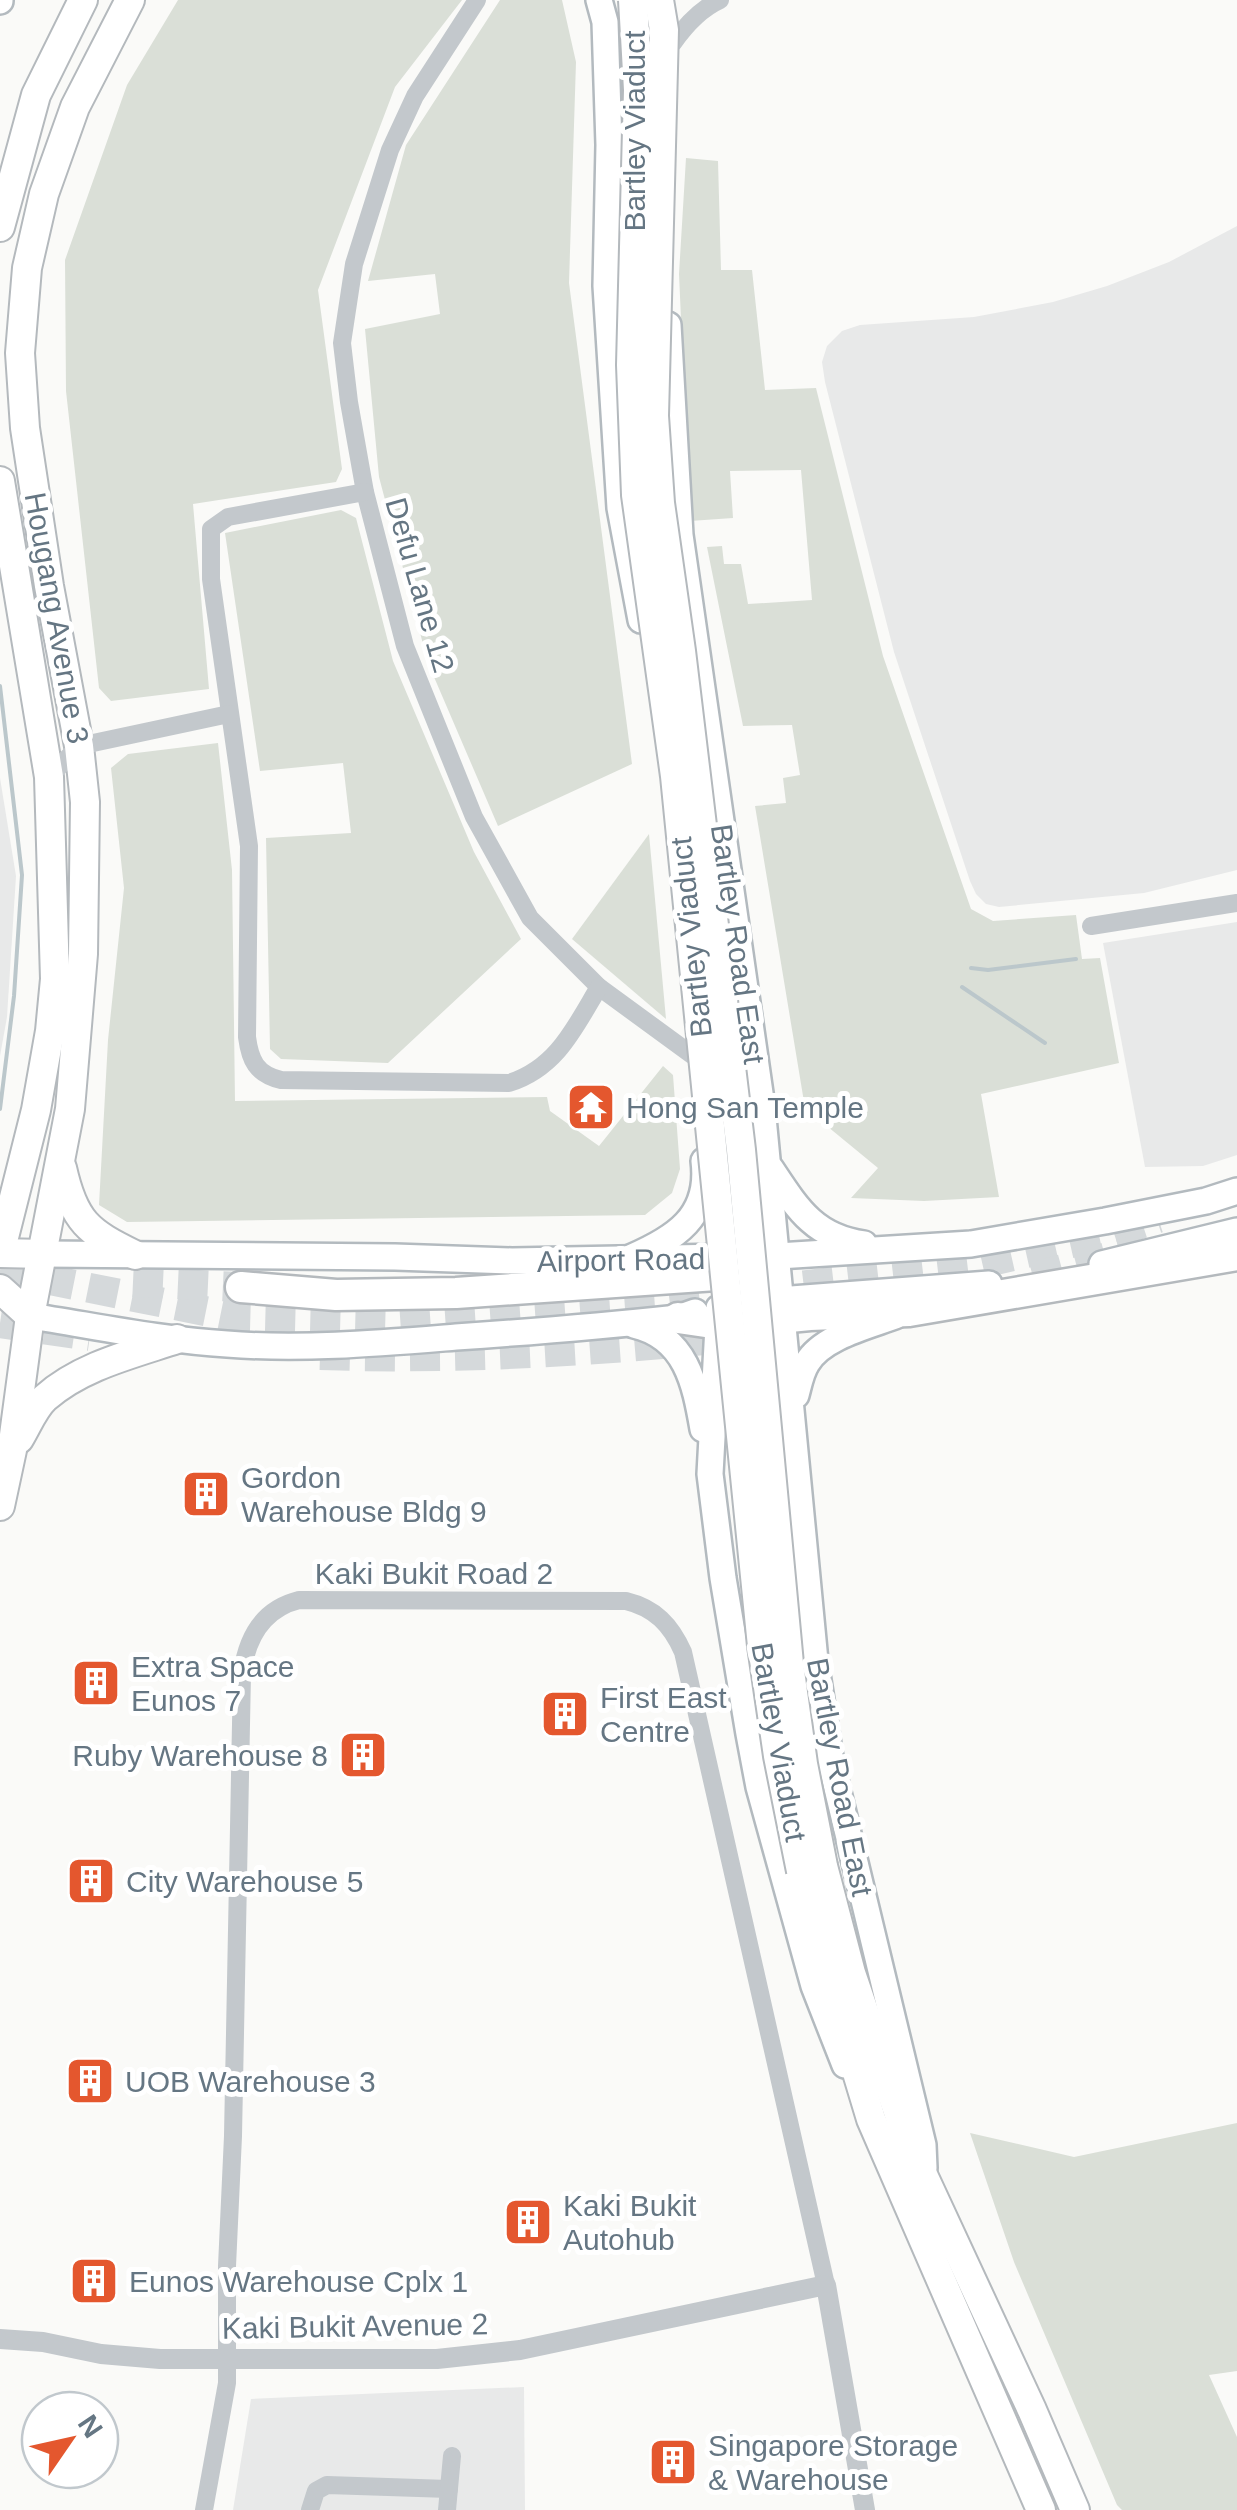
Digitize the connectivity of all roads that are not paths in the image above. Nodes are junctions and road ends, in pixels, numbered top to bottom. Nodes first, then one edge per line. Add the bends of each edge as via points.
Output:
1 (83, 0) edge
2 (130, 0) edge
3 (477, 0) edge
4 (633, 0) edge
5 (720, 0) edge
6 (666, 1) edge
7 (600, 4) edge
8 (672, 43) junction
9 (4, 189) edge
10 (0, 227) edge
11 (611, 369) junction
12 (670, 372) junction
13 (0, 480) edge
14 (365, 492) junction
15 (70, 699) junction
16 (230, 714) junction
17 (41, 720) junction
18 (79, 746) junction
19 (49, 777) junction
20 (666, 808) junction
21 (719, 808) junction
22 (1237, 904) edge
23 (1091, 926) dead end
24 (599, 987) junction
25 (684, 1042) junction
26 (61, 1162) junction
27 (768, 1165) junction
28 (8, 1190) edge
29 (1237, 1191) edge
30 (1237, 1231) edge
31 (902, 1249) junction
32 (0, 1253) edge
33 (44, 1254) junction
34 (1237, 1254) edge
35 (135, 1255) junction
36 (778, 1256) junction
37 (630, 1258) junction
38 (715, 1267) junction
39 (241, 1287) tunnel mouth
40 (0, 1289) edge
41 (782, 1308) junction
42 (909, 1311) junction
43 (0, 1312) edge
44 (719, 1315) junction
45 (30, 1316) junction
46 (678, 1318) joint
47 (627, 1324) junction
48 (176, 1339) junction
49 (793, 1409) junction
50 (12, 1450) junction
51 (710, 1474) junction
52 (0, 1506) edge
53 (812, 1869) junction
54 (872, 2119) junction
55 (924, 2176) junction
56 (826, 2285) junction
57 (0, 2339) edge
58 (227, 2360) junction
59 (452, 2456) dead end
60 (449, 2490) junction
61 (204, 2510) edge
62 (310, 2510) edge
63 (447, 2510) edge
64 (865, 2510) edge
65 (1041, 2510) edge
66 (1075, 2510) edge

1 - 9 main road via 36,94
2 - 15 main road, Hougang Avenue 3 via 75,107 44,194 23,318 31,463
3 - 14 street via 415,96 390,150 354,264 342,343
4 - 53 main road, Bartley Viaduct, bridge via 636,495 675,776 760,1630 778,1756
5 - 8 street
6 - 7 main road via 622,12
6 - 8 main road, Bartley Road East
6 - 53 main road, Bartley Viaduct, bridge via 654,416 660,503 740,1150
7 - 11 main road, Bartley Road East
8 - 12 main road, Bartley Road East
9 - 10 main road
11 - 12 main road via 642,396 661,388
11 - 20 main road, Bartley Road East via 620,508 648,654
12 - 21 main road, Bartley Road East via 680,535
13 - 17 main road, Hougang Avenue 3
14 - 16 street, Defu Lane 12 via 228,517 210,529
14 - 24 street, Defu Lane 12 via 405,646 474,817 530,918
15 - 17 main road via 58,715
15 - 18 main road, Hougang Avenue 3
16 - 18 street
16 - 24 street, Defu Lane 12 via 249,846 246,1037 250,1058 268,1077 509,1082 550,1062
17 - 19 main road, Hougang Avenue 3
18 - 19 street
18 - 26 main road, Hougang Avenue 3 via 83,954
19 - 28 main road, Hougang Avenue 3 via 55,979 50,1031 36,1110
20 - 21 main road via 692,792
20 - 25 main road, Bartley Road East
21 - 27 main road, Bartley Road East
22 - 23 street
24 - 25 street, Defu Lane 12
25 - 37 main road, Bartley Road East via 706,1172 700,1204 668,1241
26 - 33 main road, Hougang Avenue 3
26 - 35 main road via 82,1221 96,1236
27 - 31 main road via 806,1220 840,1241
27 - 36 main road, Bartley Road East
28 - 32 main road, Hougang Avenue 3
29 - 31 main road, Airport Road via 1104,1221
30 - 41 main road via 1116,1262 974,1287
31 - 36 main road, Airport Road
32 - 33 main road, Airport Road
33 - 35 main road, Airport Road
33 - 45 main road, Hougang Avenue 3
34 - 42 highway
35 - 37 main road, Airport Road
36 - 38 main road, Airport Road
36 - 41 main road, Bartley Road East
37 - 38 main road, Airport Road
38 - 39 highway via 456,1293 336,1295
38 - 41 highway
38 - 44 main road, Bartley Road East
40 - 45 main road
41 - 42 highway
41 - 44 highway
41 - 49 main road, Bartley Road East
42 - 49 main road via 810,1357
43 - 45 main road, Airport Road
44 - 46 highway
44 - 51 main road, Bartley Road East
45 - 48 main road, Airport Road
45 - 50 main road, Hougang Avenue 3
46 - 47 main road, Airport Road
47 - 48 main road, Airport Road via 384,1343
47 - 51 main road via 655,1330 684,1362
48 - 50 main road via 76,1376 42,1400
49 - 55 main road, Bartley Road East via 815,1661 831,1763 923,2145
50 - 52 main road
51 - 54 main road, Bartley Road East via 759,1787 814,1986
53 - 54 main road, Bartley Road East via 830,1983
53 - 55 main road, Bartley Road East
54 - 65 main road, Bartley Road East
55 - 66 main road, Bartley Road East
56 - 58 street, Kaki Bukit Avenue 2 via 520,2350 412,2360
56 - 58 street, Kaki Bukit Road 2 via 687,1668 665,1622 626,1601 300,1600 267,1616 249,1640 242,1673
56 - 64 street
57 - 58 street, Kaki Bukit Avenue 2 via 101,2354
58 - 61 street, Kaki Bukit Road 2
59 - 60 street
60 - 62 street via 323,2486
60 - 63 street

